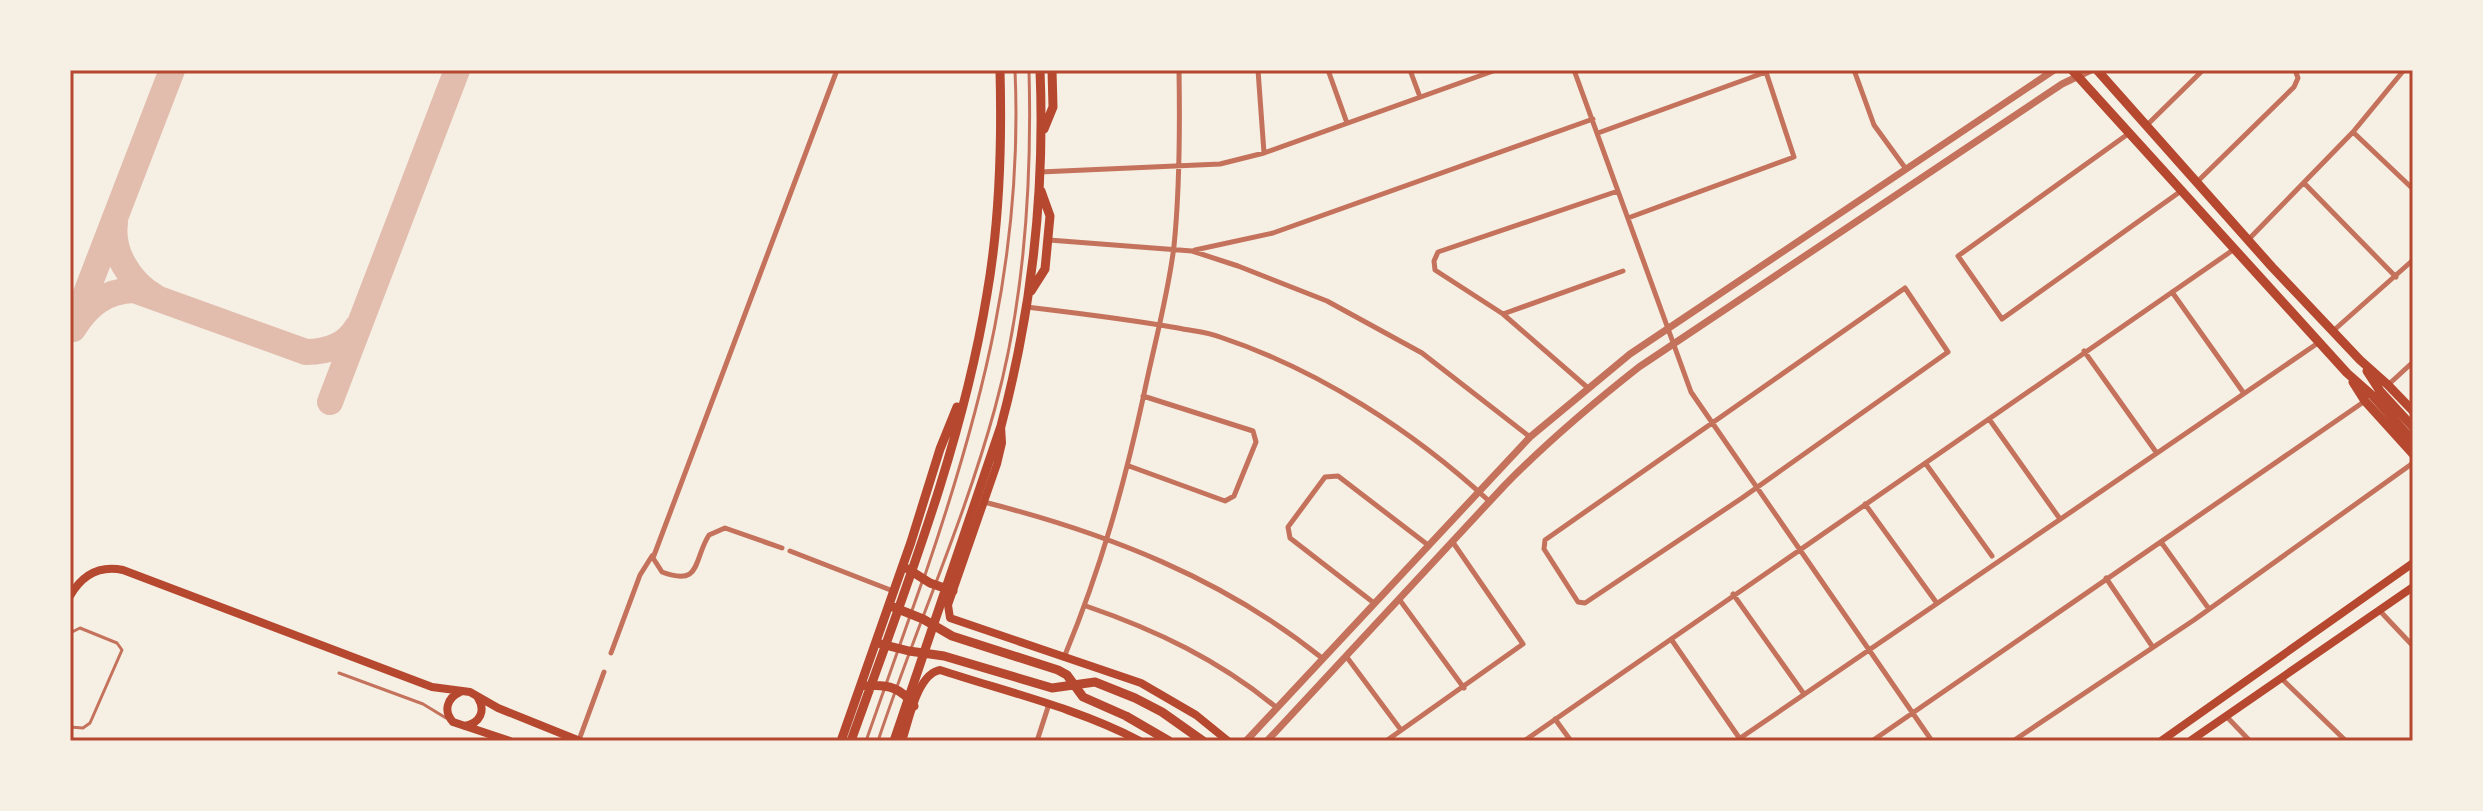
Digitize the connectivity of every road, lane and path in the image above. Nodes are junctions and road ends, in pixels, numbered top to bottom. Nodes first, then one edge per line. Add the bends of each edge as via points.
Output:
1 (837, 70) edge
2 (1000, 70) edge
3 (1015, 70) edge
4 (1029, 70) edge
5 (1040, 70) edge
6 (1052, 70) edge
7 (1179, 70) edge
8 (1258, 70) edge
9 (1328, 70) edge
10 (1410, 70) edge
11 (1494, 70) edge
12 (1574, 70) edge
13 (1854, 70) edge
14 (2054, 70) edge
15 (2091, 70) edge
16 (2097, 70) edge
17 (2203, 70) edge
18 (2295, 70) edge
19 (2404, 70) edge
20 (2074, 73) edge
21 (2031, 86) junction
22 (1420, 97) junction
23 (2041, 99) junction
24 (1593, 119) junction
25 (1347, 123) junction
26 (2146, 125) junction
27 (2353, 132) junction
28 (1598, 133) junction
29 (2129, 133) junction
30 (1041, 136) junction
31 (1264, 153) junction
32 (1180, 166) junction
33 (1906, 169) junction
34 (1040, 172) junction
35 (2197, 182) junction
36 (2305, 184) junction
37 (1040, 186) junction
38 (2413, 189) edge
39 (1618, 191) junction
40 (2181, 191) junction
41 (1628, 218) junction
42 (1048, 240) junction
43 (2248, 240) junction
44 (1173, 248) junction
45 (2234, 249) junction
46 (1192, 251) junction
47 (2413, 260) edge
48 (1623, 271) dead end
49 (2396, 277) junction
50 (2172, 292) junction
51 (1029, 294) junction
52 (1027, 307) junction
53 (1503, 314) junction
54 (1159, 325) junction
55 (1669, 328) junction
56 (2333, 331) junction
57 (2319, 342) junction
58 (1674, 343) junction
59 (2084, 351) junction
60 (2413, 362) edge
61 (1588, 388) junction
62 (2243, 392) junction
63 (2377, 393) junction
64 (965, 394) junction
65 (1143, 396) junction
66 (2413, 411) edge
67 (1989, 419) junction
68 (1713, 422) junction
69 (1001, 426) junction
70 (2413, 427) edge
71 (1530, 437) junction
72 (2413, 441) edge
73 (2156, 452) junction
74 (2413, 454) edge
75 (2413, 463) edge
76 (1926, 464) junction
77 (1129, 466) junction
78 (1758, 487) junction
79 (1478, 491) junction
80 (1489, 501) junction
81 (984, 502) junction
82 (1865, 504) junction
83 (2060, 519) junction
84 (1108, 538) junction
85 (1452, 541) junction
86 (2161, 542) junction
87 (1428, 545) junction
88 (782, 548) dead end
89 (1800, 549) junction
90 (790, 551) dead end
91 (654, 552) junction
92 (1992, 556) dead end
93 (2413, 563) edge
94 (903, 564) junction
95 (923, 578) junction
96 (2106, 578) junction
97 (936, 585) junction
98 (2413, 587) edge
99 (893, 591) junction
100 (953, 591) junction
101 (1733, 594) junction
102 (70, 596) edge
103 (1399, 599) junction
104 (1936, 602) junction
105 (1374, 603) junction
106 (888, 604) junction
107 (1086, 606) junction
108 (2209, 609) junction
109 (2379, 610) junction
110 (910, 614) junction
111 (923, 619) junction
112 (70, 633) edge
113 (1671, 639) junction
114 (873, 644) junction
115 (2152, 646) junction
116 (2413, 646) edge
117 (899, 648) junction
118 (1869, 649) junction
119 (909, 651) junction
120 (611, 653) dead end
121 (1065, 655) junction
122 (1346, 656) junction
123 (1322, 658) junction
124 (604, 672) dead end
125 (339, 673) dead end
126 (2281, 678) junction
127 (1073, 685) junction
128 (884, 687) junction
129 (896, 687) junction
130 (858, 688) junction
131 (1464, 688) junction
132 (464, 691) junction
133 (1804, 694) junction
134 (475, 695) junction
135 (1049, 704) junction
136 (914, 706) junction
137 (1277, 708) junction
138 (1913, 713) junction
139 (2226, 716) junction
140 (1555, 719) junction
141 (453, 722) junction
142 (464, 726) junction
143 (70, 727) edge
144 (1401, 730) junction
145 (1738, 740) edge
146 (510, 741) edge
147 (579, 741) edge
148 (841, 741) edge
149 (851, 741) edge
150 (866, 741) edge
151 (878, 741) edge
152 (894, 741) edge
153 (902, 741) edge
154 (1037, 741) edge
155 (1140, 741) edge
156 (1169, 741) edge
157 (1203, 741) edge
158 (1228, 741) edge
159 (1246, 741) edge
160 (1267, 741) edge
161 (1386, 741) edge
162 (1524, 741) edge
163 (1571, 741) edge
164 (1872, 741) edge
165 (1932, 741) edge
166 (2013, 741) edge
167 (2161, 741) edge
168 (2190, 741) edge
169 (2250, 741) edge
170 (2346, 741) edge

1 - 91 street
2 - 64 main road via 995,236
3 - 95 lane via 1013,200 1001,302 967,441
4 - 97 lane via 1025,230 1008,352 986,439
5 - 30 main road
6 - 30 main road via 1053,107
7 - 32 street
8 - 31 street
9 - 25 street
10 - 22 street
11 - 22 street
12 - 24 street
13 - 33 street via 1874,125
14 - 21 street
15 - 20 street
16 - 26 main road
17 - 26 street
18 - 35 street via 2294,87
19 - 27 street
20 - 23 street
20 - 29 main road
21 - 23 street
21 - 33 street
22 - 25 street
23 - 58 street
24 - 28 street
24 - 46 street via 1273,233
25 - 31 street
26 - 35 main road
27 - 36 street
27 - 38 street
28 - 39 street
28 - 41 street via 1766,72 1794,157
29 - 40 main road
29 - 40 street via 1958,256 2002,319
30 - 34 main road
31 - 32 street via 1220,164
32 - 34 street
32 - 44 street
33 - 55 street
34 - 37 main road
35 - 43 main road
36 - 43 street
36 - 49 street
37 - 42 main road via 1050,216
37 - 51 main road
39 - 41 street
39 - 53 street via 1438,252 1435,270
40 - 45 main road
41 - 55 street
42 - 44 street
42 - 51 main road via 1045,269
43 - 56 main road
44 - 46 street
44 - 54 street
45 - 50 street
45 - 57 main road
46 - 71 street via 1327,301 1422,353
47 - 49 street
48 - 53 street
49 - 56 street
50 - 59 street
50 - 62 street
51 - 52 main road
52 - 54 street
52 - 69 main road
53 - 61 street
54 - 65 street
54 - 79 street via 1218,336 1323,382 1405,434
55 - 58 street
55 - 61 street
56 - 63 main road via 2360,360
57 - 62 street
57 - 63 main road via 2347,373
58 - 68 street via 1691,392
58 - 80 street via 1541,448
59 - 67 street
59 - 73 street
60 - 63 street
61 - 71 street
62 - 73 street
63 - 66 main road
63 - 70 main road
63 - 72 main road
63 - 74 main road
63 - 86 street
64 - 94 main road via 940,449
64 - 149 main road
65 - 77 street
65 - 77 street via 1253,431 1256,442 1234,496 1225,501
67 - 76 street
67 - 83 street
68 - 78 street
68 - 78 street via 1545,540 1544,549 1578,602 1585,603
68 - 78 street via 1905,288 1948,352
69 - 81 main road via 1002,443
69 - 152 main road
71 - 79 street
73 - 83 street
75 - 108 street
76 - 82 street
76 - 92 street
77 - 84 street
78 - 89 street
79 - 80 street
79 - 87 street
80 - 85 street
81 - 84 street
81 - 100 main road
82 - 89 street
82 - 104 street
83 - 104 street
84 - 107 street
84 - 123 street via 1214,587
85 - 103 street
85 - 131 street via 1522,642
86 - 96 street
86 - 108 street
87 - 105 street
87 - 105 street via 1338,476 1325,477 1288,527 1290,538
88 - 91 street via 725,528 706,540 693,572 683,578 657,569
89 - 101 street
89 - 118 street
90 - 99 street
91 - 120 street
93 - 167 main road
94 - 95 main road
94 - 99 main road
95 - 97 main road
95 - 110 lane
96 - 115 street
96 - 138 street
97 - 100 main road
97 - 111 lane
98 - 109 main road
99 - 106 main road
100 - 121 main road via 948,613 956,622
101 - 113 street
101 - 133 street
102 - 132 main road via 87,575 123,570 432,687
103 - 122 street
103 - 131 street
104 - 118 street
105 - 123 street
106 - 110 main road
106 - 114 main road
107 - 121 street
107 - 137 street via 1187,646
108 - 115 street
109 - 116 street
109 - 126 main road
110 - 111 main road
110 - 117 lane
111 - 119 lane
111 - 127 main road via 952,636 1058,670
112 - 143 lane via 80,628 122,650 90,723
113 - 140 street
113 - 145 street
114 - 117 main road
114 - 130 main road
115 - 166 street
117 - 119 main road
117 - 128 lane
118 - 133 street
118 - 138 street
119 - 127 main road via 1052,688
119 - 129 lane
121 - 158 main road via 1141,683
122 - 144 street
122 - 160 street
123 - 137 street
124 - 147 street
125 - 141 lane via 423,704
126 - 139 main road
126 - 170 street
127 - 156 main road via 1083,697
127 - 157 main road via 1095,682 1135,698
128 - 129 main road
128 - 130 main road
128 - 150 lane
129 - 136 main road
129 - 151 lane
130 - 148 main road
131 - 144 street
132 - 134 main road
132 - 141 main road via 449,700 447,712
133 - 145 street
134 - 142 main road via 481,715
134 - 147 main road
135 - 136 main road via 940,670 924,680
135 - 154 street
135 - 155 main road
136 - 153 main road
137 - 159 street
138 - 164 street
138 - 165 street
139 - 168 main road
139 - 169 street
140 - 162 street
140 - 163 street
141 - 142 main road
142 - 146 main road
144 - 161 street

